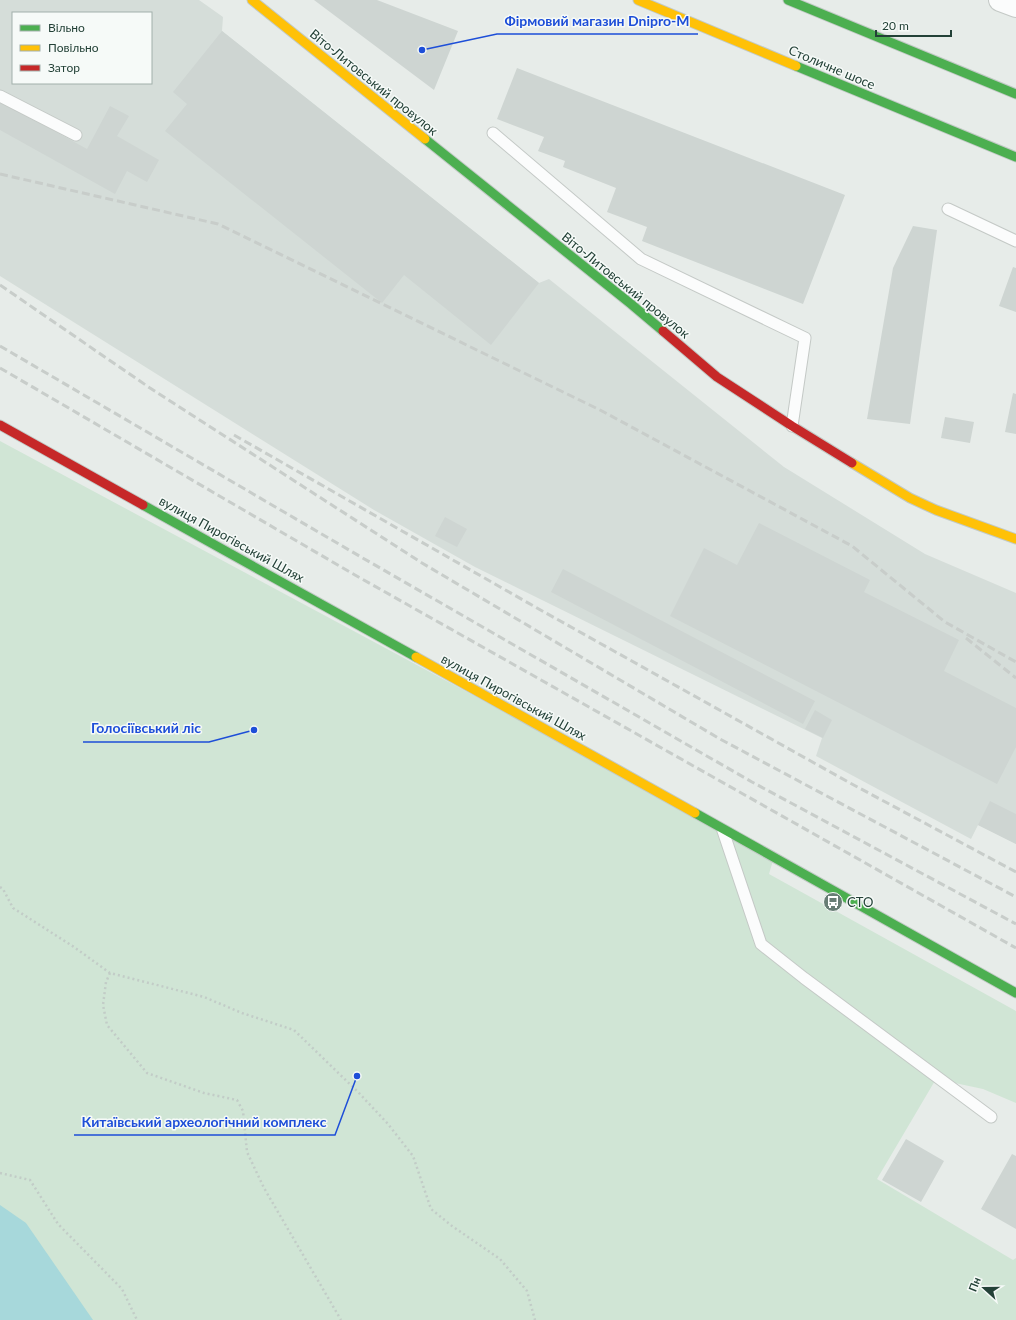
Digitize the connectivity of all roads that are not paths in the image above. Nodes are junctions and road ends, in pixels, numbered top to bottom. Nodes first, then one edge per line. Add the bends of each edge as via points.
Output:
1 (252, 0) edge
2 (638, 0) edge
3 (788, 0) edge
4 (1000, 0) edge
5 (1016, 6) edge
6 (1016, 94) edge
7 (0, 96) edge
8 (493, 132) dead end
9 (76, 135) dead end
10 (1016, 157) edge
11 (948, 209) dead end
12 (1016, 241) edge
13 (0, 425) edge
14 (792, 426) junction
15 (1016, 539) edge
16 (722, 828) junction
17 (1016, 992) edge
18 (991, 1117) dead end

1 - 14 main road, Віто-Литовський провулок via 631,304 718,377
2 - 10 main road, Столичне шосе
3 - 6 main road
4 - 5 street
7 - 9 lane
8 - 14 lane via 641,259 805,338
11 - 12 lane
13 - 16 main road, вулиця Пирогівський Шлях
14 - 15 main road, Віто-Литовський провулок via 910,498
16 - 17 main road, вулиця Пирогівський Шлях
16 - 18 lane via 761,944

